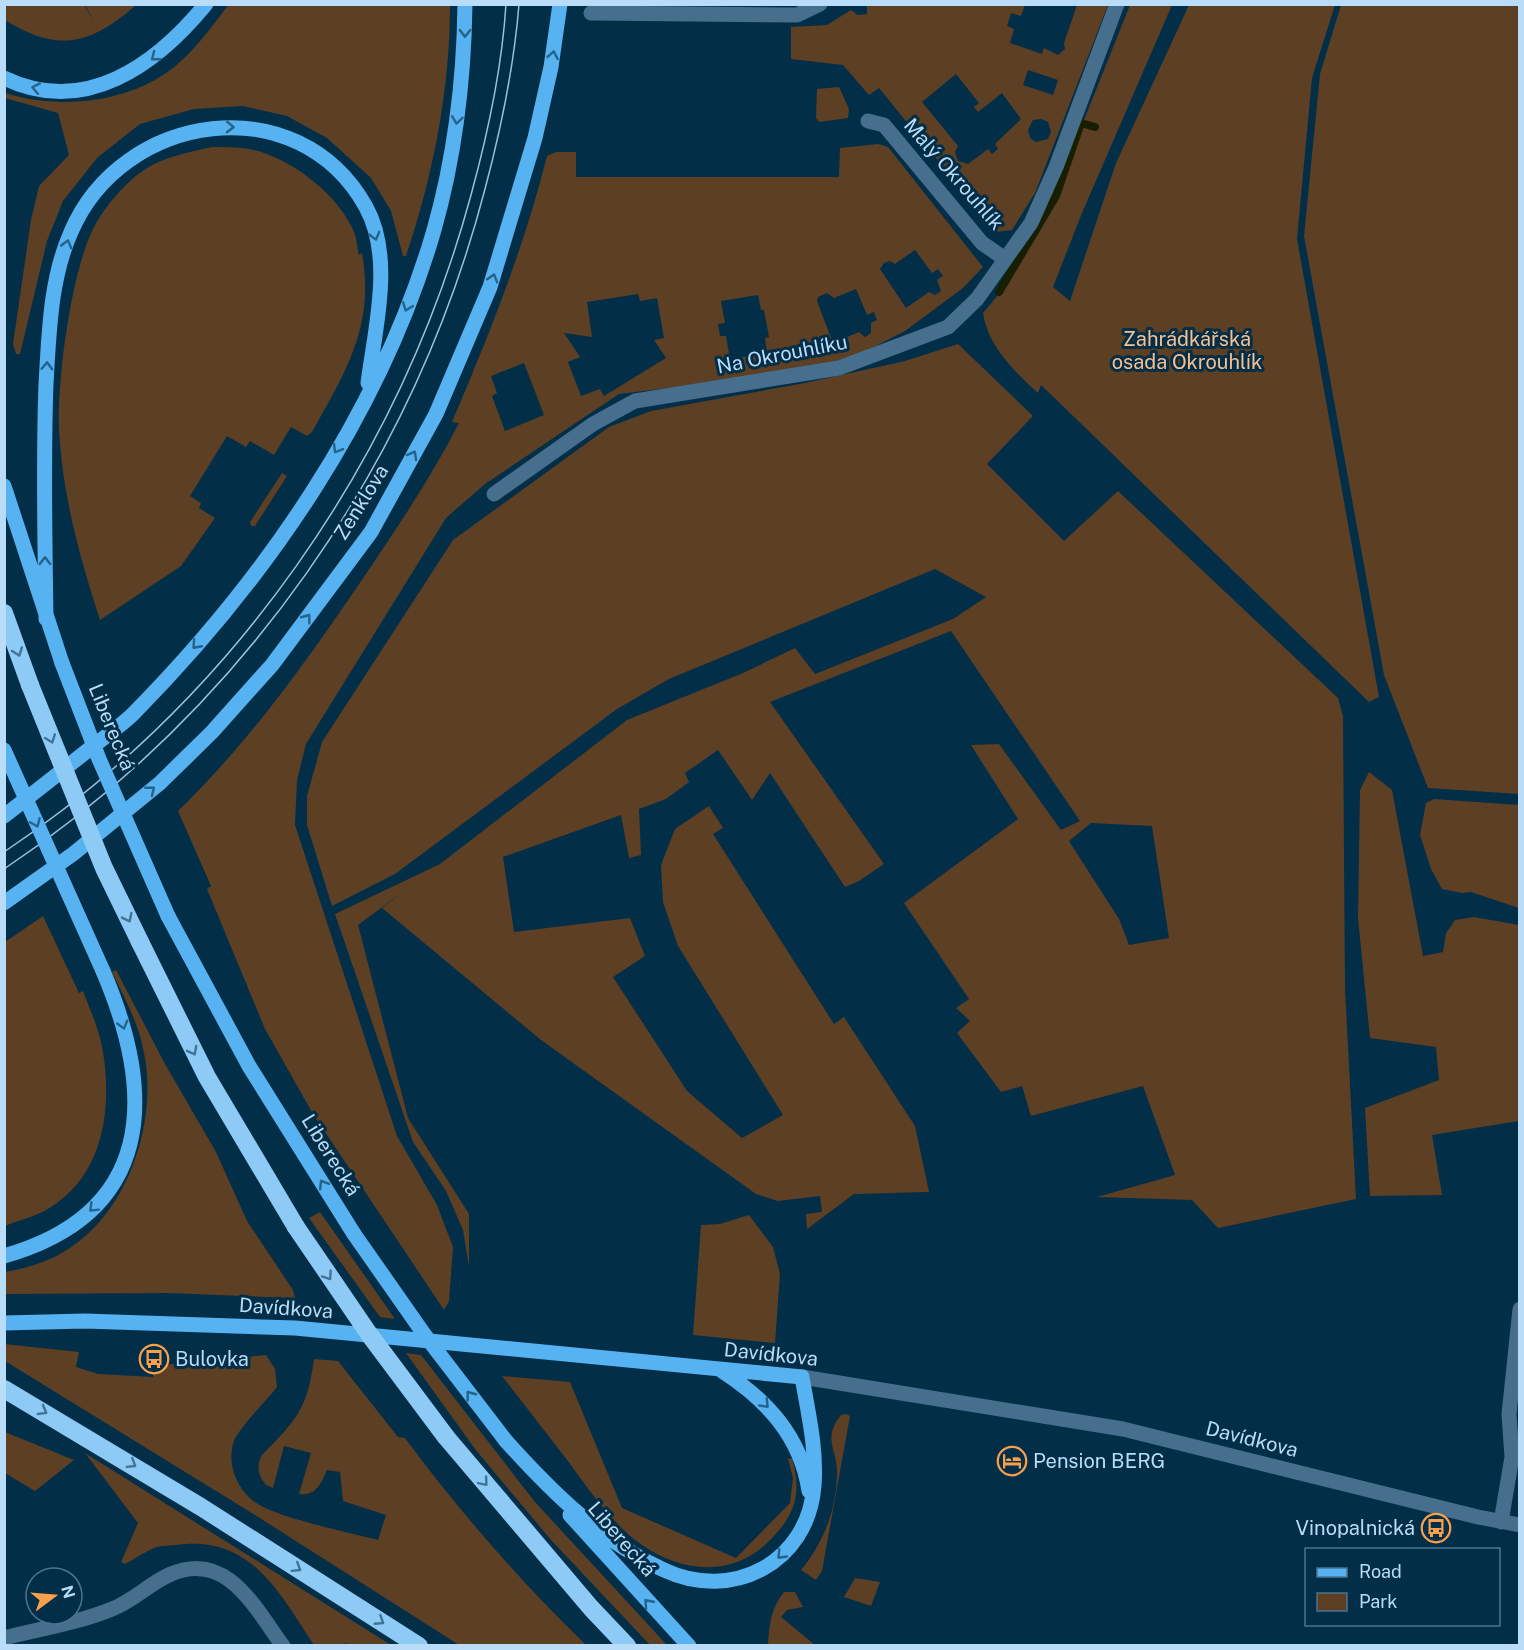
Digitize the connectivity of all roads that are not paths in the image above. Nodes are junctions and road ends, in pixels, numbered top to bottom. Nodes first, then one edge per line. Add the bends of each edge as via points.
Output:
1 (206, 4) edge
2 (465, 4) edge
3 (560, 4) edge
4 (820, 4) edge
5 (1118, 4) edge
6 (665, 9) edge
7 (591, 13) dead end
8 (4, 78) edge
9 (868, 121) dead end
10 (1005, 259) junction
11 (366, 398) junction
12 (4, 486) edge
13 (494, 494) dead end
14 (5, 616) edge
15 (46, 620) junction
16 (4, 750) edge
17 (4, 816) edge
18 (4, 903) edge
19 (4, 1256) edge
20 (1520, 1309) edge
21 (4, 1323) edge
22 (718, 1369) junction
23 (802, 1377) junction
24 (4, 1389) edge
25 (506, 1441) junction
26 (811, 1506) junction
27 (1501, 1522) junction
28 (1520, 1525) edge
29 (4, 1638) edge
30 (283, 1646) edge
31 (419, 1646) edge
32 (627, 1646) edge
33 (689, 1646) edge

1 -> 8 main road via 159,54 111,81 69,92 28,87
2 -> 11 main road via 458,118 437,219 402,321
18 -> 3 main road, Zenklova via 73,854 151,790 212,732 272,665 371,531 436,414 490,288 534,138
4 - 6 street via 797,15
5 - 10 street, Na Okrouhlíku via 1056,167 1031,223
6 - 7 street
9 - 10 street, Malý Okrouhlík via 884,125 982,243
10 - 13 street, Na Okrouhlíku via 977,299 948,327 840,368 635,401 593,424
15 -> 11 main road via 44,440 52,301 70,233 88,200 124,162 173,136 219,127 288,139 333,167 366,208 379,254 377,310
11 -> 17 main road via 302,506 235,602 132,715
12 - 15 main road, Liberecká
14 -> 32 highway, bridge via 104,868 207,1077 296,1227 446,1437
25 -> 15 main road, Liberecká, bridge via 354,1234 249,1066 168,916 99,759
16 -> 19 main road, bridge via 122,1018 136,1078 134,1122 123,1165 97,1206 75,1225 30,1249
20 - 27 street via 1509,1414 1512,1457
21 - 22 main road, Davídkova via 295,1328
22 - 23 main road, Davídkova
22 -> 26 main road via 759,1397 790,1436 800,1458
23 - 26 main road via 815,1464
23 - 27 street, Davídkova via 1123,1429
24 -> 31 highway via 191,1501
26 -> 25 main road via 804,1525 790,1544 763,1570 724,1582 685,1578 664,1570 606,1535 537,1475
33 -> 25 main road, Liberecká
27 - 28 street, Davídkova
29 - 30 street via 112,1609 171,1574 197,1566 226,1575 246,1595

